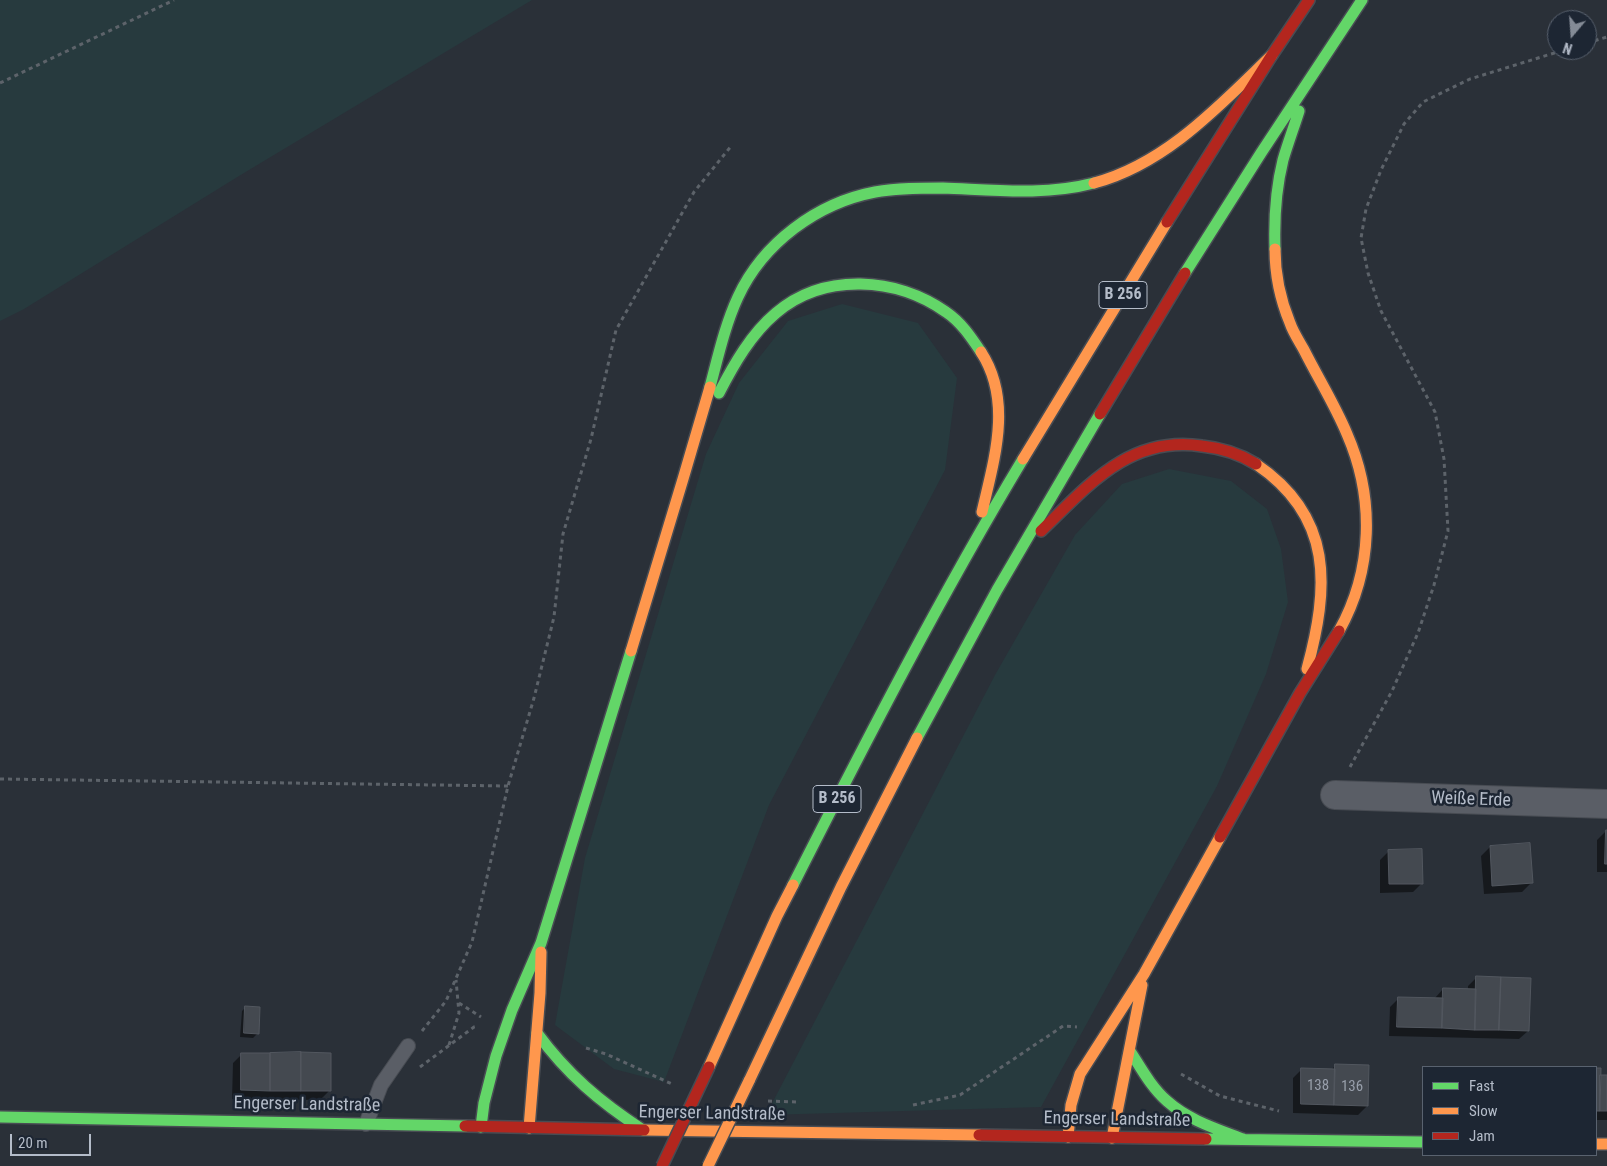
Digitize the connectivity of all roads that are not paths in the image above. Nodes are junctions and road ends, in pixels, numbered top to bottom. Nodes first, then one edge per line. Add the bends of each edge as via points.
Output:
1 (1309, 0) edge
2 (1362, 0) edge
3 (1272, 55) junction
4 (1310, 77) junction
5 (689, 461) junction
6 (976, 537) junction
7 (1016, 555) junction
8 (1300, 693) junction
9 (1335, 795) road end
10 (1607, 804) edge
11 (541, 943) junction
12 (1144, 974) junction
13 (536, 1033) junction
14 (408, 1046) road end
15 (1130, 1051) junction
16 (0, 1117) edge
17 (366, 1124) junction
18 (481, 1127) junction
19 (529, 1128) junction
20 (643, 1130) junction
21 (1068, 1137) junction
22 (1112, 1138) junction
23 (1243, 1139) junction
24 (1422, 1142) edge
25 (662, 1166) edge
26 (708, 1166) edge

1 - 3 main road, B 256
2 - 4 main road, B 256
3 - 5 main road via 1184,137 1134,170 1106,181 1046,192 913,187 883,190 853,197 798,225 755,268 739,294
3 - 6 main road, B 256
4 - 7 main road, B 256 via 1181,277
4 - 8 main road via 1283,161 1274,228 1275,261 1280,293 1290,324 1347,433 1358,462 1365,492 1367,523 1359,584 1349,613
5 - 6 main road via 731,369 767,322 812,292 864,282 891,285 917,293 961,324 978,345 990,369 997,395 999,422
5 - 11 main road
6 - 25 main road, B 256, bridge via 856,760 777,916
7 - 8 main road via 1104,471 1128,457 1154,448 1182,444 1236,453 1261,466 1282,484 1300,505 1318,548 1322,584 1320,615
7 - 26 main road, B 256, bridge via 899,772
8 - 12 main road
9 - 10 street, Weiße Erde
11 - 13 main road
11 - 18 main road via 519,989 507,1025 486,1093
12 - 15 main road
12 - 21 main road via 1080,1074 1070,1103
13 - 19 main road
13 - 20 main road via 579,1084
14 - 17 lane via 381,1085
15 - 22 main road
15 - 23 main road via 1151,1083 1167,1100 1188,1115
16 - 17 main road, Engerser Landstraße
17 - 18 main road, Engerser Landstraße
18 - 19 main road, Engerser Landstraße
19 - 20 main road, Engerser Landstraße
20 - 21 main road, Engerser Landstraße
21 - 22 main road, Engerser Landstraße
22 - 23 main road, Engerser Landstraße
23 - 24 main road, Engerser Landstraße

